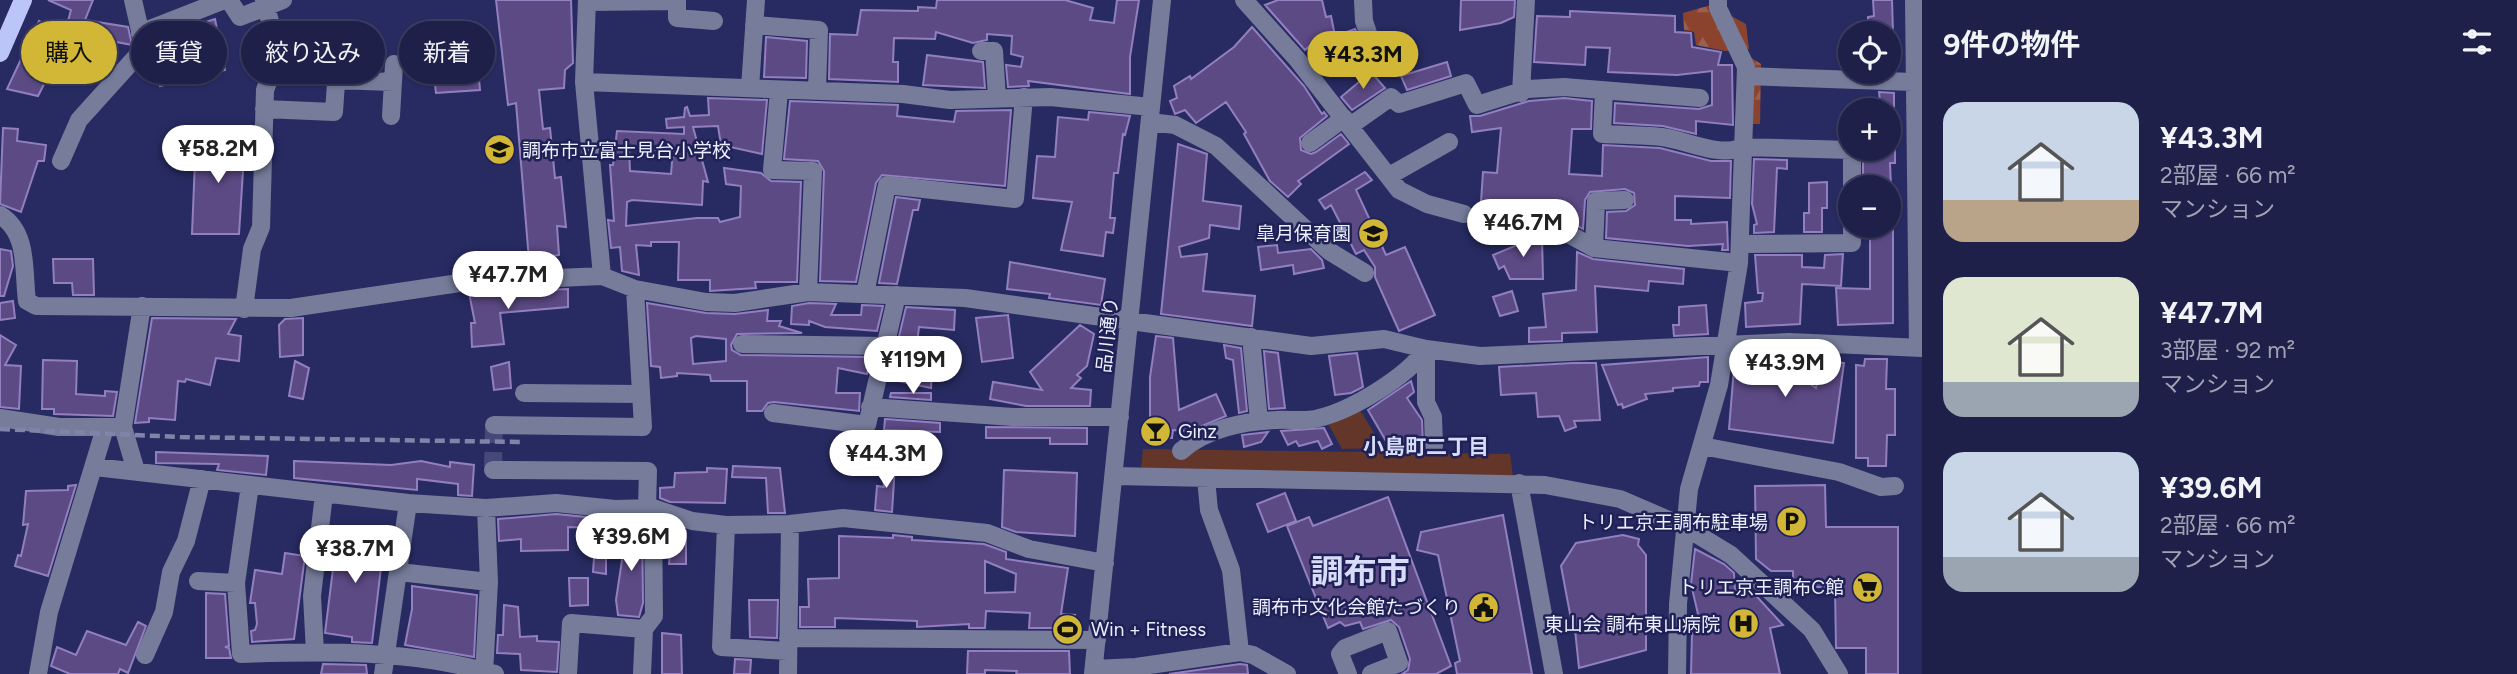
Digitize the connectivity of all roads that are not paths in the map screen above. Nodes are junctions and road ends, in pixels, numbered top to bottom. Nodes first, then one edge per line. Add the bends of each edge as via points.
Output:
1 (23, 0) edge
2 (133, 0) edge
3 (227, 0) edge
4 (283, 0) edge
5 (756, 0) edge
6 (1162, 0) edge
7 (1244, 0) edge
8 (1363, 0) edge
9 (1526, 0) edge
10 (1718, 0) edge
11 (1913, 0) edge
12 (587, 1) edge
13 (265, 4) edge
14 (138, 21) edge
15 (172, 21) edge
16 (714, 21) dead end
17 (754, 25) junction
18 (1371, 42) dead end
19 (981, 51) dead end
20 (0, 53) edge
21 (131, 62) edge
22 (394, 64) dead end
23 (1746, 76) junction
24 (385, 82) edge
25 (393, 82) junction
26 (584, 82) junction
27 (1914, 82) junction
28 (336, 84) edge
29 (750, 88) junction
30 (817, 90) junction
31 (1604, 90) junction
32 (779, 91) junction
33 (1521, 93) junction
34 (1024, 97) junction
35 (997, 98) junction
36 (1700, 98) dead end
37 (264, 109) junction
38 (1151, 115) junction
39 (391, 116) dead end
40 (1347, 122) junction
41 (1918, 127) edge
42 (1449, 142) dead end
43 (1310, 143) dead end
44 (1742, 147) junction
45 (61, 162) dead end
46 (1852, 175) edge
47 (1389, 176) junction
48 (1625, 200) dead end
49 (1919, 204) edge
50 (1464, 214) dead end
51 (0, 215) edge
52 (1489, 221) dead end
53 (1852, 238) edge
54 (1740, 244) junction
55 (1594, 248) junction
56 (1739, 264) junction
57 (1365, 274) dead end
58 (602, 276) junction
59 (635, 289) junction
60 (808, 292) junction
61 (865, 294) junction
62 (897, 295) junction
63 (142, 306) junction
64 (244, 309) junction
65 (1130, 320) junction
66 (1251, 337) junction
67 (743, 344) dead end
68 (1725, 345) junction
69 (885, 346) junction
70 (1920, 348) edge
71 (1426, 349) junction
72 (524, 393) dead end
73 (641, 394) junction
74 (870, 407) junction
75 (773, 413) dead end
76 (1120, 417) junction
77 (0, 418) edge
78 (1259, 421) junction
79 (494, 425) dead end
80 (114, 428) junction
81 (1434, 446) dead end
82 (1702, 446) junction
83 (1181, 451) dead end
84 (95, 467) junction
85 (493, 470) dead end
86 (136, 471) junction
87 (1114, 476) junction
88 (1206, 479) junction
89 (202, 480) junction
90 (1519, 483) junction
91 (250, 485) junction
92 (1895, 486) dead end
93 (324, 494) junction
94 (408, 503) junction
95 (486, 508) junction
96 (650, 508) junction
97 (790, 524) junction
98 (726, 525) junction
99 (1685, 527) junction
100 (1105, 562) junction
101 (398, 572) junction
102 (198, 580) dead end
103 (489, 582) junction
104 (236, 583) junction
105 (644, 629) junction
106 (1097, 640) junction
107 (788, 645) junction
108 (315, 652) junction
109 (1240, 652) junction
110 (145, 655) dead end
111 (385, 665) edge
112 (1094, 671) edge
113 (488, 673) edge
114 (38, 674) edge
115 (568, 674) edge
116 (642, 674) edge
117 (788, 674) edge
118 (1287, 674) edge
119 (1348, 674) edge
120 (1371, 674) edge
121 (1554, 674) edge
122 (1677, 674) edge
123 (1839, 674) edge

1 - 20 main road
2 - 14 street
3 - 13 street via 240,17
3 - 15 street
4 - 13 street
5 - 17 street
6 - 38 street, 品川通り
7 - 40 street
8 - 18 street
9 - 33 street
10 - 23 street
11 - 27 street
12 - 16 street via 677,1 677,18
12 - 26 street
13 - 37 street via 279,53 265,90
17 - 29 street
17 - 30 street via 820,30
19 - 35 street via 993,51
21 - 45 street via 79,120
22 - 25 street
23 - 27 street
23 - 44 street
24 - 25 street
25 - 39 street
26 - 29 street
26 - 58 street
27 - 41 street
28 - 37 street via 334,112
29 - 32 street
30 - 32 street
30 - 35 street via 950,100
31 - 33 street via 1564,87
31 - 36 street
31 - 44 street via 1602,134
32 - 60 street via 772,170 813,171
33 - 40 street via 1477,105 1466,83 1399,104 1391,97
34 - 35 street
34 - 38 street
34 - 61 street via 1015,199 887,185
37 - 64 street via 261,227 252,249
38 - 57 street via 1216,146 1329,251
38 - 65 street, 品川通り
40 - 43 street
40 - 47 street
41 - 49 street
42 - 47 street
44 - 46 street via 1852,150
44 - 54 street
47 - 50 street via 1399,190
48 - 55 street via 1596,201
49 - 70 street
51 - 63 street via 24,247 27,301 36,306
52 - 55 street via 1554,226
53 - 54 street via 1852,243
54 - 56 street
55 - 56 street
56 - 68 street
58 - 59 street
58 - 64 street via 466,282 291,308
59 - 60 street via 735,303
59 - 73 street
60 - 61 street
61 - 62 street
62 - 65 street via 965,298
62 - 69 street
63 - 64 street
63 - 80 street
65 - 66 street
65 - 76 street, 品川通り
66 - 71 street via 1311,346 1384,339
66 - 78 street
67 - 69 street
68 - 70 street
68 - 71 street via 1519,356
68 - 82 street
69 - 74 street
71 - 78 street via 1417,362 1354,404 1318,419
71 - 81 street via 1426,402 1433,416
72 - 73 street
73 - 79 street via 643,427
74 - 75 street via 867,425
74 - 76 street via 1013,417
76 - 87 street, 品川通り
77 - 80 street via 60,427
78 - 83 street via 1227,427
80 - 84 street
80 - 86 street
82 - 92 street via 1839,472 1881,487
82 - 99 street via 1689,489
84 - 86 street
84 - 114 street via 49,612
85 - 96 street via 648,471
86 - 89 street
87 - 88 street
87 - 100 street, 品川通り
88 - 90 street
88 - 109 street via 1209,510 1231,570
89 - 91 street
89 - 110 street via 186,541 171,572 164,612
90 - 99 street via 1620,499
90 - 121 street
91 - 93 street
91 - 104 street
93 - 94 street
93 - 108 street via 312,596
94 - 95 street
94 - 101 street
95 - 96 street via 556,503
95 - 103 street
96 - 98 street via 692,521
96 - 105 street via 654,616
97 - 98 street
97 - 100 street via 843,517 987,533 1029,549
97 - 107 street
98 - 107 street via 721,647
99 - 122 street
99 - 123 street via 1731,555 1791,609
100 - 106 street, 品川通り
101 - 103 street
101 - 111 street
102 - 104 street
103 - 113 street
104 - 108 street via 241,654
105 - 115 street via 571,623
105 - 116 street
106 - 107 street
106 - 112 street, 品川通り
107 - 117 street
108 - 111 street
109 - 112 street
109 - 118 street
111 - 113 street
119 - 120 street via 1340,654 1345,648 1388,631 1399,663

